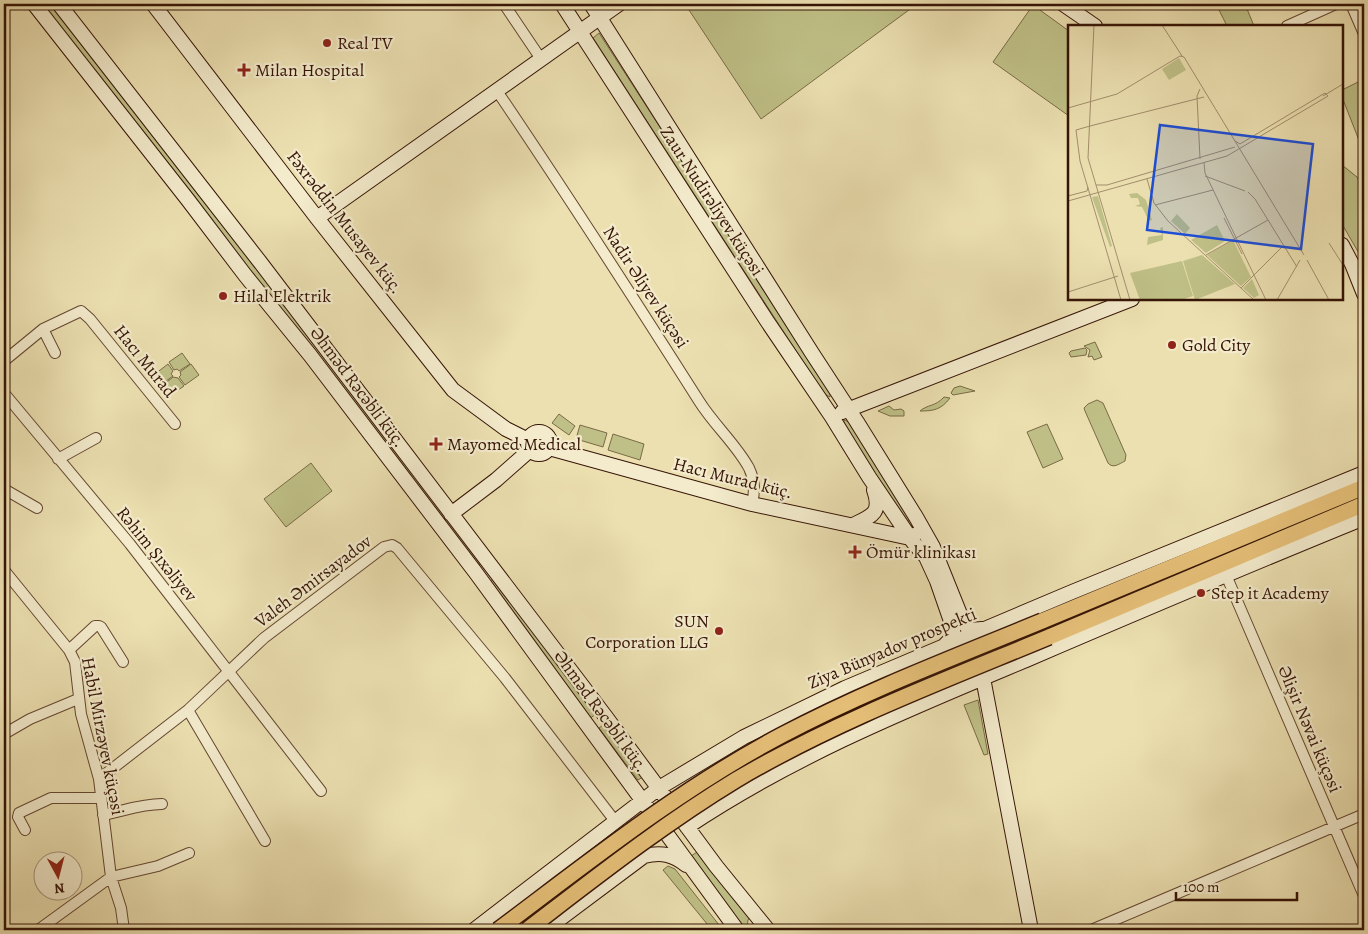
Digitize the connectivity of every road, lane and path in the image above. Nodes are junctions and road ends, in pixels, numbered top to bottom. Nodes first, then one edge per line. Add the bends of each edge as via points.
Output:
1 (34, 4) edge
2 (58, 4) edge
3 (154, 4) edge
4 (504, 4) edge
5 (562, 4) edge
6 (591, 4) edge
7 (619, 4) edge
8 (1063, 4) edge
9 (1336, 4) edge
10 (1351, 4) edge
11 (600, 18) junction
12 (1094, 25) edge
13 (1289, 25) edge
14 (581, 32) junction
15 (1364, 34) edge
16 (541, 59) junction
17 (498, 91) junction
18 (317, 218) junction
19 (1343, 247) edge
20 (1364, 294) edge
21 (1129, 300) edge
22 (43, 330) junction
23 (54, 353) dead end
24 (4, 361) edge
25 (4, 393) edge
26 (848, 408) junction
27 (832, 417) junction
28 (175, 424) dead end
29 (96, 438) dead end
30 (529, 445) junction
31 (58, 459) junction
32 (1364, 473) edge
33 (869, 477) junction
34 (1364, 487) edge
35 (4, 489) edge
36 (752, 504) junction
37 (1364, 504) edge
38 (38, 508) dead end
39 (1311, 509) junction
40 (451, 514) junction
41 (916, 518) junction
42 (1364, 518) edge
43 (1317, 524) junction
44 (853, 525) junction
45 (1212, 535) junction
46 (910, 538) junction
47 (489, 564) junction
48 (4, 570) edge
49 (476, 573) junction
50 (1226, 575) junction
51 (1077, 606) junction
52 (1083, 622) junction
53 (983, 629) junction
54 (945, 645) junction
55 (69, 650) junction
56 (123, 662) dead end
57 (229, 671) junction
58 (983, 678) junction
59 (78, 698) junction
60 (188, 710) junction
61 (606, 717) junction
62 (591, 728) junction
63 (4, 734) edge
64 (744, 737) junction
65 (775, 774) junction
66 (99, 779) junction
67 (659, 788) junction
68 (321, 791) dead end
69 (101, 798) junction
70 (643, 800) junction
71 (162, 804) dead end
72 (1364, 814) edge
73 (103, 816) junction
74 (615, 821) junction
75 (1334, 826) junction
76 (687, 827) junction
77 (25, 830) dead end
78 (265, 841) dead end
79 (189, 853) dead end
80 (561, 862) junction
81 (697, 876) junction
82 (111, 877) junction
83 (591, 895) junction
84 (1364, 896) edge
85 (38, 930) edge
86 (124, 930) edge
87 (474, 930) edge
88 (498, 930) edge
89 (527, 930) edge
90 (545, 930) edge
91 (737, 930) edge
92 (768, 930) edge
93 (1031, 930) edge
94 (1091, 930) edge

1 - 49 main road, Əhməd Rəcəbli küç. via 310,355
2 - 40 main road, Əhməd Rəcəbli küç. via 260,262
3 - 18 main road, Fəxrəddin Musayev küç.
4 - 16 street
5 - 14 main road, Zaur Nudirəliyev küçəsi
6 - 11 main road, Zaur Nudirəliyev küçəsi
7 - 11 main road
8 - 12 main road
9 - 13 street
10 - 15 street
11 - 14 main road
11 - 26 main road, Zaur Nudirəliyev küçəsi
14 - 16 main road
14 - 27 main road, Zaur Nudirəliyev küçəsi
16 - 17 main road
17 - 18 main road
17 - 36 street, Nadir Əliyev küçəsi via 714,424 749,468 755,483
18 - 30 main road, Fəxrəddin Musayev küç. via 453,390
19 - 20 main road
21 - 26 main road
22 - 23 street
22 - 24 street
22 - 28 street, Hacı Murad via 81,311
25 - 31 street, Rəhim Şıxəliyev
26 - 27 main road
26 - 41 main road, Zaur Nudirəliyev küçəsi
27 - 33 main road, Zaur Nudirəliyev küçəsi
29 - 31 street
30 - 36 main road, Hacı Murad küç. via 532,452 540,454 549,448
30 - 40 main road via 496,480
31 - 57 street, Rəhim Şıxəliyev via 130,544
32 - 45 main road, Ziya Bünyadov prospekti
33 - 44 main road via 877,508 872,516
33 - 46 main road, Zaur Nudirəliyev küçəsi
34 - 39 main road, Ziya Bünyadov prospekti
35 - 38 street
36 - 44 main road, Hacı Murad küç.
37 - 43 main road
39 - 45 main road
39 - 51 main road, Ziya Bünyadov prospekti
40 - 47 main road, Əhməd Rəcəbli küç.
41 - 46 main road via 916,533
41 - 53 main road, Zaur Nudirəliyev küçəsi via 933,547 964,624 971,630
42 - 50 main road
43 - 50 main road
43 - 52 main road
44 - 46 main road, Hacı Murad küç.
45 - 51 main road
45 - 53 main road, Ziya Bünyadov prospekti
46 - 54 main road, Zaur Nudirəliyev küçəsi via 926,557 952,621 954,633
47 - 49 main road
47 - 61 main road, Əhməd Rəcəbli küç.
48 - 55 street, Habil Mirzəyev küçəsi
49 - 62 main road, Əhməd Rəcəbli küç.
50 - 52 main road
50 - 58 main road
50 - 75 street, Əlişir Nəvai küçəsi
51 - 88 main road, Ziya Bünyadov prospekti, bridge via 841,706 782,735 729,765 628,832
52 - 89 main road, bridge via 873,711 789,751 737,780 638,845
53 - 54 main road, Ziya Bünyadov prospekti
54 - 64 main road, Ziya Bünyadov prospekti via 817,700
55 - 56 street via 99,626
55 - 59 street, Habil Mirzəyev küçəsi via 75,662
57 - 60 street, Valeh Əmirsayadov
57 - 68 street, Rəhim Şıxəliyev
57 - 74 street, Valeh Əmirsayadov via 272,633 384,547 392,545 505,678
58 - 65 main road via 814,752
58 - 93 main road
59 - 63 street
59 - 66 street, Habil Mirzəyev küçəsi
60 - 66 street, Valeh Əmirsayadov
60 - 78 street
61 - 62 main road
61 - 67 main road, Əhməd Rəcəbli küç.
62 - 70 main road, Əhməd Rəcəbli küç.
64 - 65 main road via 733,752 737,770 746,777 754,778
64 - 67 main road, Ziya Bünyadov prospekti
65 - 76 main road
66 - 69 street, Habil Mirzəyev küçəsi
67 - 70 main road, Ziya Bünyadov prospekti
67 - 76 main road, Əhməd Rəcəbli küç.
69 - 73 street, Habil Mirzəyev küçəsi
69 - 77 street via 46,800 19,814
70 - 74 main road, Ziya Bünyadov prospekti
70 - 81 main road, Əhməd Rəcəbli küç.
71 - 73 street via 138,805
72 - 75 street
73 - 82 street, Habil Mirzəyev küçəsi
74 - 80 main road, Ziya Bünyadov prospekti
75 - 84 street, Əlişir Nəvai küçəsi
75 - 94 street
76 - 92 main road, Əhməd Rəcəbli küç.
79 - 82 street via 158,866
80 - 83 main road via 583,856 594,862 600,878
80 - 87 main road, Ziya Bünyadov prospekti
81 - 83 main road via 670,855 644,856
81 - 91 main road
82 - 85 street
82 - 86 street, Habil Mirzəyev küçəsi
83 - 90 main road

